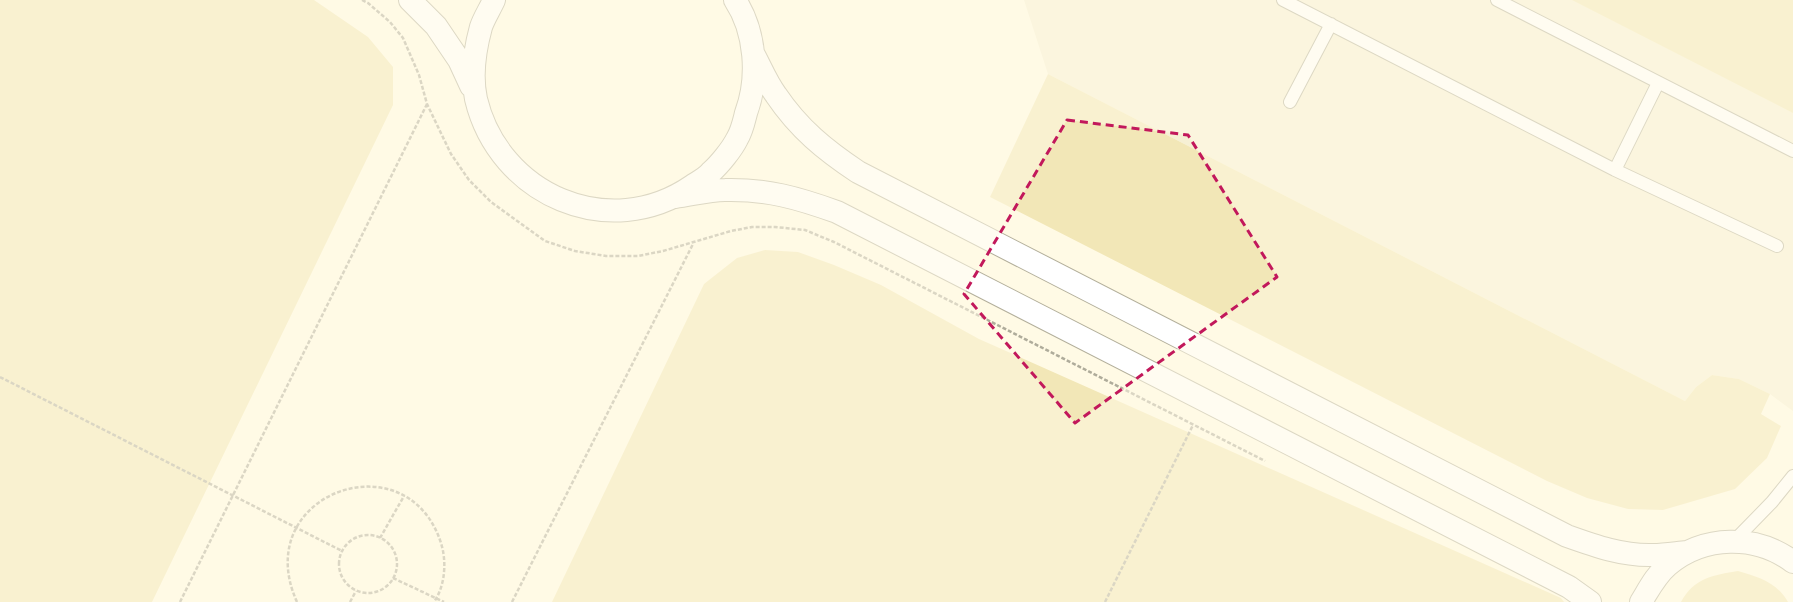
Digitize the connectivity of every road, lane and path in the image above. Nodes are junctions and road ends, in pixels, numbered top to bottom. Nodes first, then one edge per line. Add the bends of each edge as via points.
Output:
1 (362, 0) edge
2 (410, 0) edge
3 (494, 0) edge
4 (1283, 0) edge
5 (1497, 0) edge
6 (736, 1) edge
7 (1331, 24) junction
8 (754, 54) junction
9 (1658, 83) junction
10 (476, 98) junction
11 (1290, 102) dead end
12 (1793, 151) edge
13 (1615, 170) junction
14 (676, 197) junction
15 (1777, 246) dead end
16 (0, 377) edge
17 (1793, 476) edge
18 (233, 495) junction
19 (404, 496) junction
20 (296, 528) junction
21 (380, 538) junction
22 (1734, 541) junction
23 (342, 551) junction
24 (1687, 552) junction
25 (1793, 562) edge
26 (393, 578) junction
27 (356, 591) junction
28 (437, 598) junction
29 (180, 602) edge
30 (297, 602) edge
31 (350, 602) edge
32 (434, 602) edge
33 (444, 602) edge
34 (512, 602) edge
35 (1105, 602) edge
36 (1590, 602) edge
37 (1641, 602) edge

1 - 18 path via 390,22 403,38 419,75 427,104
2 - 10 street via 436,26 459,60
3 - 10 street via 481,26 474,62
4 - 7 lane
5 - 9 lane
6 - 8 street via 747,27
7 - 11 lane
7 - 13 lane
8 - 14 street via 752,97 738,138 711,173
8 - 24 street via 775,95 799,125 825,149 858,172 1567,536 1623,553 1651,555
9 - 12 lane
9 - 13 lane
10 - 14 street via 488,132 508,163 535,187 568,204 604,211 641,209
13 - 15 lane
14 - 36 street via 723,190 758,191 799,198 837,212 1569,587
16 - 18 path
17 - 22 lane
18 - 20 path
18 - 29 path
19 - 20 path via 370,486 352,487 335,492 306,513
19 - 21 path
19 - 28 path via 418,506 438,533 445,566
20 - 23 path
20 - 30 path via 287,558 291,590
21 - 23 path via 356,538
21 - 26 path via 390,545 396,555
22 - 24 street via 1710,544
22 - 25 street via 1760,544 1783,554
23 - 27 path via 340,571 346,583
24 - 37 street via 1668,565 1652,582
26 - 27 path via 385,587 374,592
26 - 28 path
27 - 31 path
28 - 32 path
28 - 33 path
34 - 35 path via 693,244 731,231 775,227 805,230 834,242 1193,424

